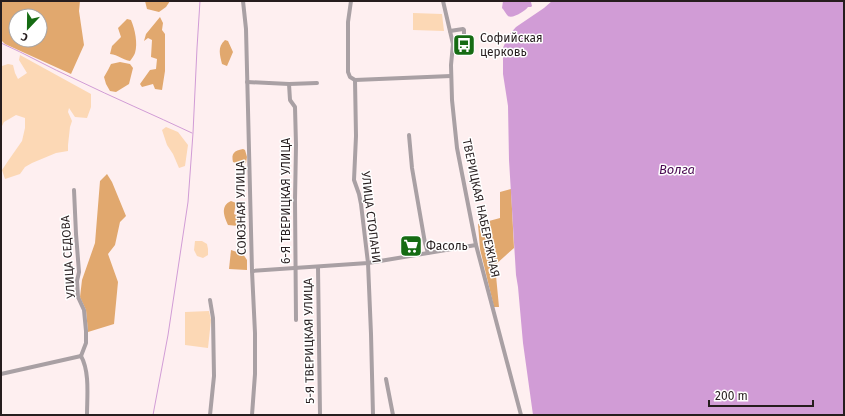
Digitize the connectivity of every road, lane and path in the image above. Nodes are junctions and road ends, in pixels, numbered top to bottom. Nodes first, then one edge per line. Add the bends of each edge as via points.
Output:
1 (243, 1) edge
2 (351, 1) edge
3 (443, 1) edge
4 (450, 31) junction
5 (453, 44) junction
6 (451, 76) junction
7 (354, 80) junction
8 (248, 82) junction
9 (317, 83) dead end
10 (289, 84) junction
11 (408, 135) dead end
12 (74, 190) dead end
13 (476, 245) junction
14 (428, 253) junction
15 (368, 263) junction
16 (318, 267) junction
17 (295, 268) junction
18 (252, 271) junction
19 (210, 300) dead end
20 (296, 320) dead end
21 (81, 356) junction
22 (1, 374) edge
23 (386, 379) dead end
24 (86, 415) edge
25 (210, 415) edge
26 (252, 415) edge
27 (320, 415) edge
28 (373, 415) edge
29 (393, 415) edge
30 (521, 415) edge

1 - 8 street, СОЮЗНАЯ УЛИЦА
2 - 7 street, УЛИЦА СТОПАНИ via 348,22 348,72
3 - 4 street, ТВЕРИЦКАЯ НАБЕРЕЖНАЯ
4 - 5 street, ТВЕРИЦКАЯ НАБЕРЕЖНАЯ
4 - 5 street via 464,30 464,42
5 - 6 street, ТВЕРИЦКАЯ НАБЕРЕЖНАЯ
6 - 7 street
6 - 13 street, ТВЕРИЦКАЯ НАБЕРЕЖНАЯ via 457,148
7 - 15 street, УЛИЦА СТОПАНИ via 354,180 361,204
8 - 10 street
8 - 18 street, СОЮЗНАЯ УЛИЦА
9 - 10 street
10 - 17 street, 6-Я ТВЕРИЦКАЯ УЛИЦА via 290,100 295,105
11 - 14 street
12 - 21 street, УЛИЦА СЕДОВА via 78,296 84,310 86,331 86,343
13 - 14 street
13 - 30 street, ТВЕРИЦКАЯ НАБЕРЕЖНАЯ
14 - 15 street
15 - 16 street
15 - 28 street, УЛИЦА СТОПАНИ
16 - 17 street
16 - 27 street, 5-Я ТВЕРИЦКАЯ УЛИЦА
17 - 18 street
17 - 20 street, 6-Я ТВЕРИЦКАЯ УЛИЦА
18 - 26 street, СОЮЗНАЯ УЛИЦА via 255,374
19 - 25 street via 213,318 214,376
21 - 22 street
21 - 24 street, УЛИЦА СЕДОВА via 85,363 87,386
23 - 29 street

